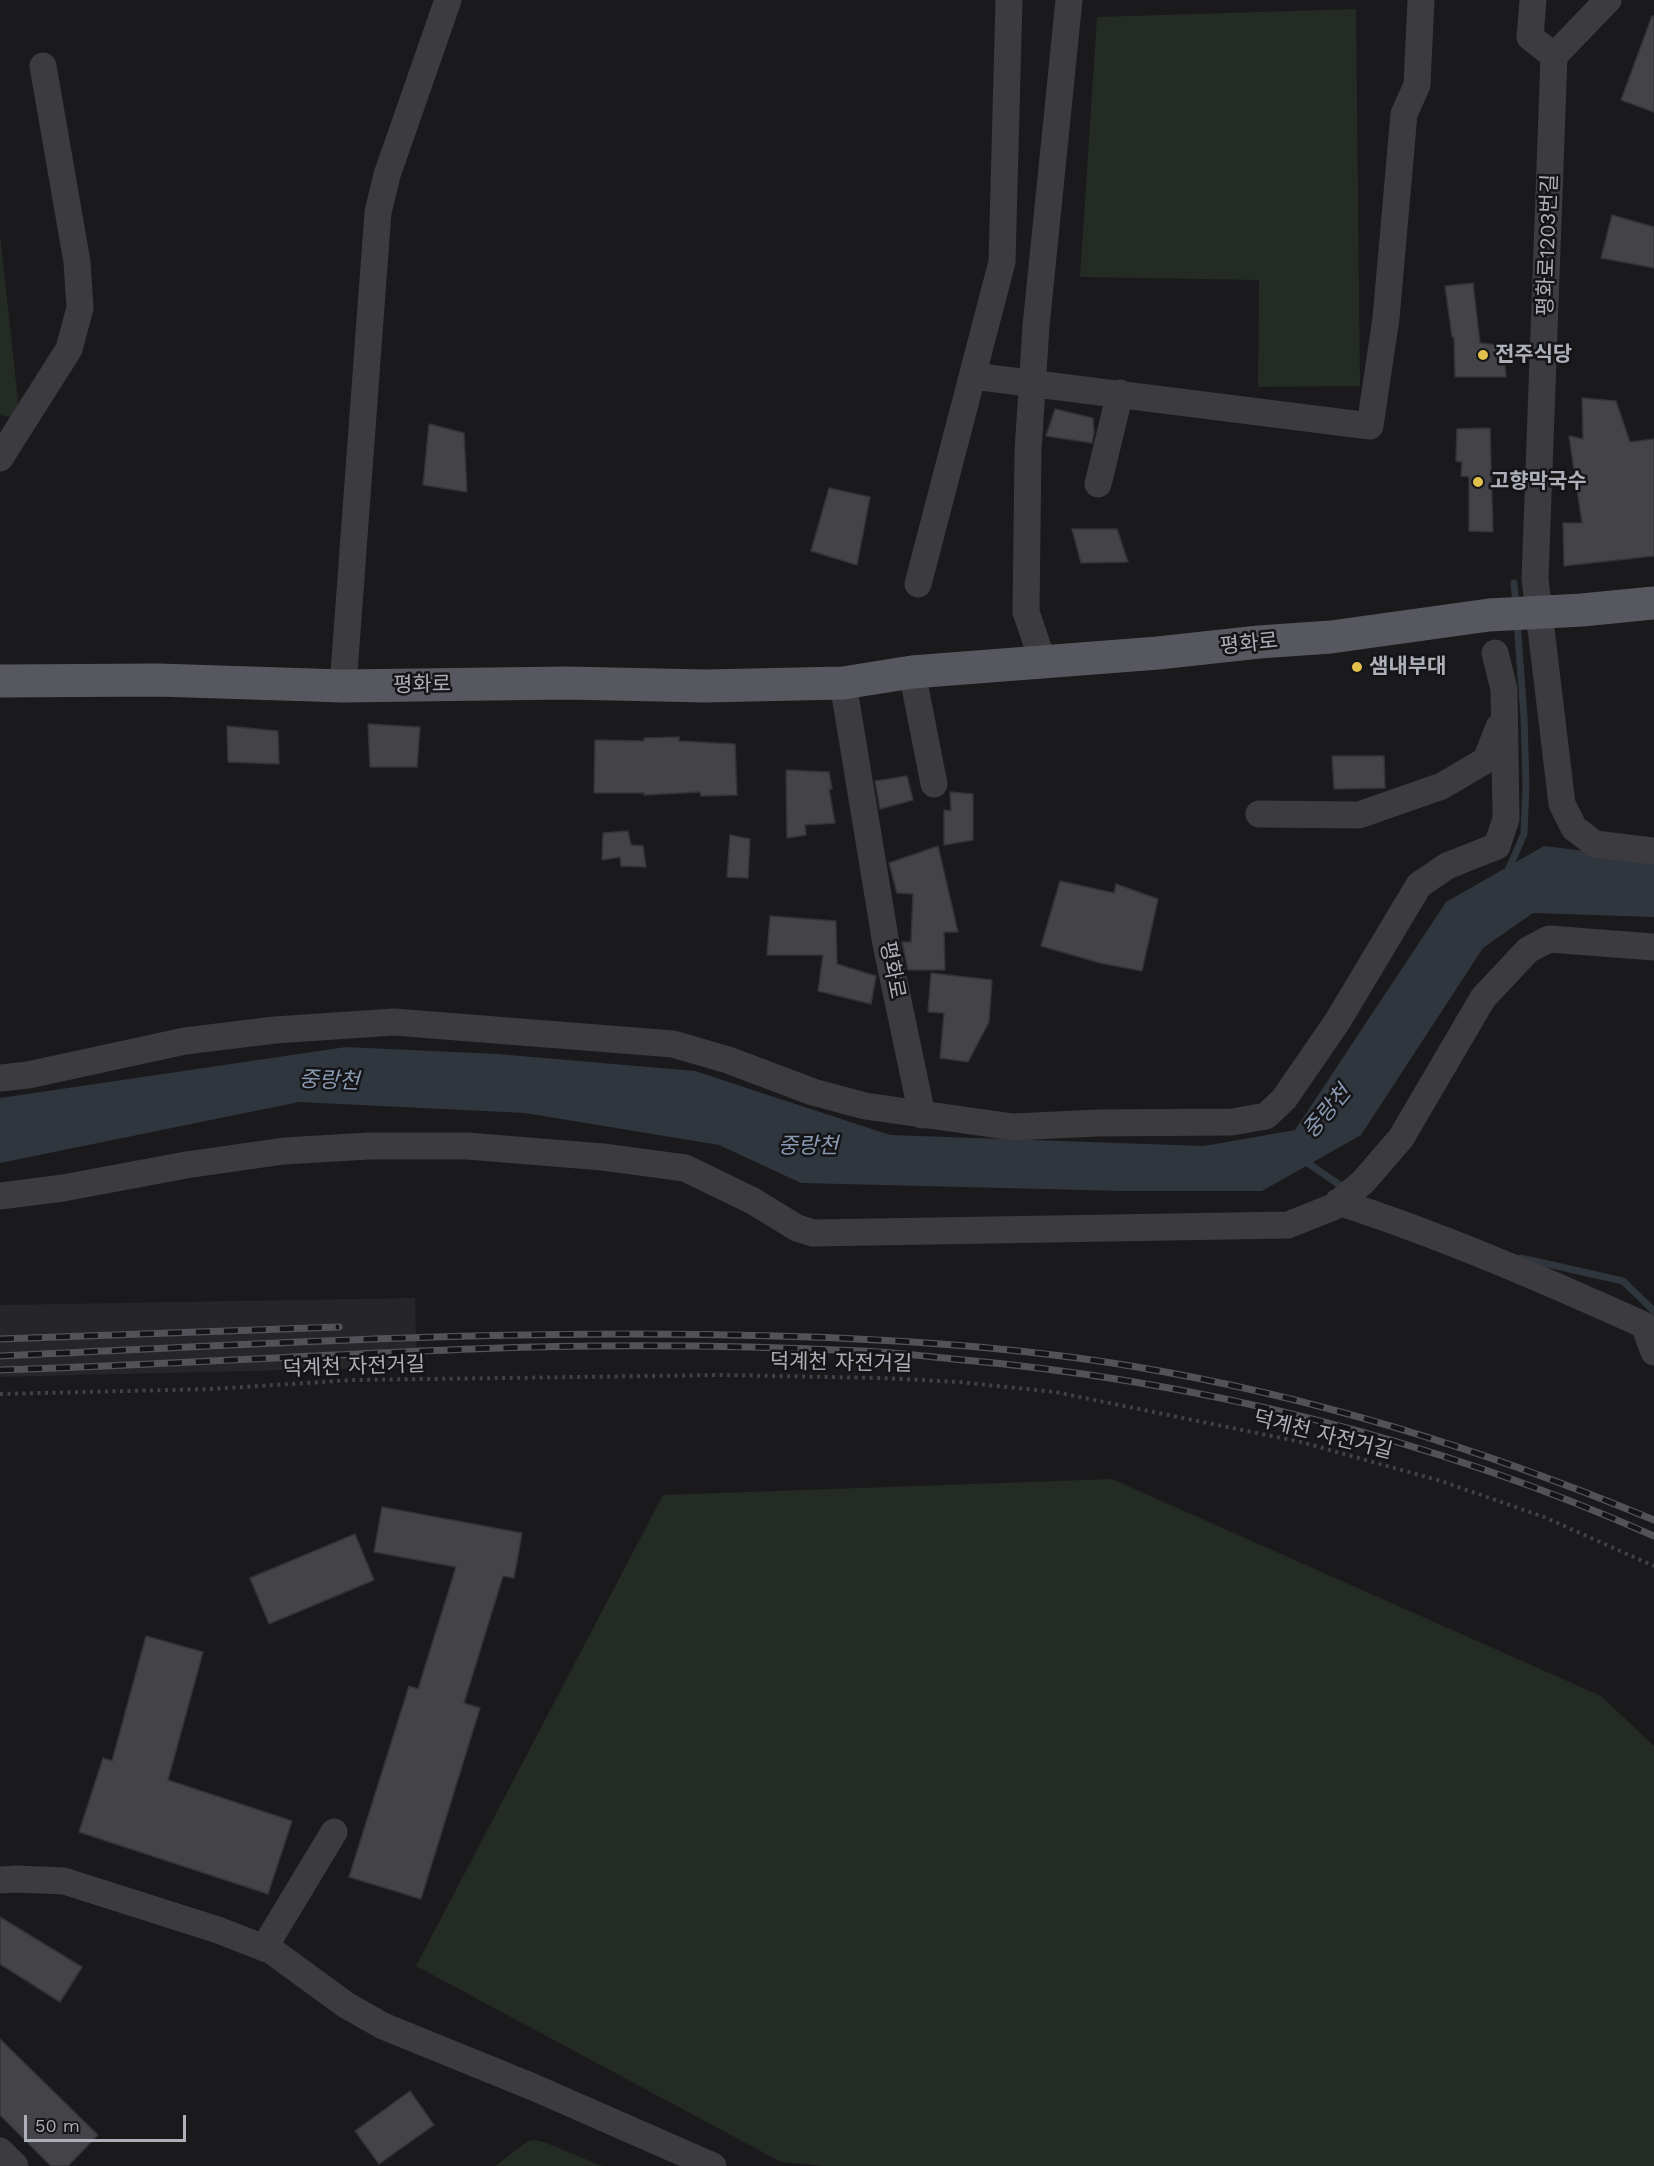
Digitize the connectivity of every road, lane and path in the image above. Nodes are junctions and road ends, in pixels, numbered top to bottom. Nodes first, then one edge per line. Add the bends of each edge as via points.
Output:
1 (448, 0) edge
2 (1009, 0) edge
3 (1068, 0) edge
4 (1421, 0) edge
5 (1533, 0) edge
6 (1608, 0) edge
7 (1554, 56) junction
8 (43, 66) dead end
9 (973, 376) junction
10 (1033, 382) junction
11 (1120, 393) junction
12 (0, 458) edge
13 (1098, 484) dead end
14 (918, 584) dead end
15 (1654, 603) edge
16 (1524, 614) junction
17 (1495, 653) dead end
18 (1042, 662) junction
19 (912, 672) junction
20 (0, 681) edge
21 (843, 683) junction
22 (344, 686) junction
23 (1504, 715) junction
24 (934, 784) dead end
25 (1259, 814) dead end
26 (1654, 850) edge
27 (1654, 947) edge
28 (0, 1078) edge
29 (922, 1115) junction
30 (1349, 1194) junction
31 (0, 1196) edge
32 (1654, 1352) edge
33 (0, 1395) edge
34 (1654, 1566) edge
35 (334, 1832) dead end
36 (0, 1880) edge
37 (264, 1948) junction
38 (0, 2151) edge
39 (15, 2166) edge
40 (713, 2166) edge

1 - 22 street via 387,175 378,212
2 - 9 street via 1002,262
3 - 10 street
4 - 11 street via 1417,85 1404,114 1386,318 1370,426
5 - 7 street via 1530,37
6 - 7 street
7 - 16 street, 평화로1203번길 via 1535,579
8 - 12 street via 77,262 80,308 69,349
9 - 10 street
9 - 14 street
10 - 11 street
10 - 18 street via 1026,612
11 - 13 street
15 - 16 main road, 평화로
16 - 18 main road, 평화로 via 1331,637
16 - 26 street, 평화로1203번길 via 1562,804 1574,828 1595,844
17 - 23 street via 1504,689
18 - 19 main road, 평화로
19 - 21 main road, 평화로
19 - 24 street
20 - 22 main road, 평화로 via 158,680
21 - 22 main road, 평화로
21 - 29 street, 평화로 via 886,944
23 - 25 street via 1486,760 1442,786 1359,815
23 - 29 street via 1506,819 1497,846 1447,866 1419,885 1337,1022 1284,1099 1266,1116 1232,1122 1013,1126
27 - 30 street via 1550,939 1528,950 1483,998 1401,1138
28 - 29 street via 185,1041 394,1022 673,1044 813,1092
30 - 31 street via 1333,1207 1287,1225 813,1233 685,1168 467,1146 369,1146 284,1151
30 - 32 street via 1387,1218 1536,1276 1644,1325
33 - 34 path, 덕계천 자전거길 via 354,1380 710,1376 959,1382 1055,1392 1301,1442 1441,1481 1544,1517
35 - 37 street
36 - 37 street via 64,1881
37 - 40 street via 383,2026
38 - 39 street

